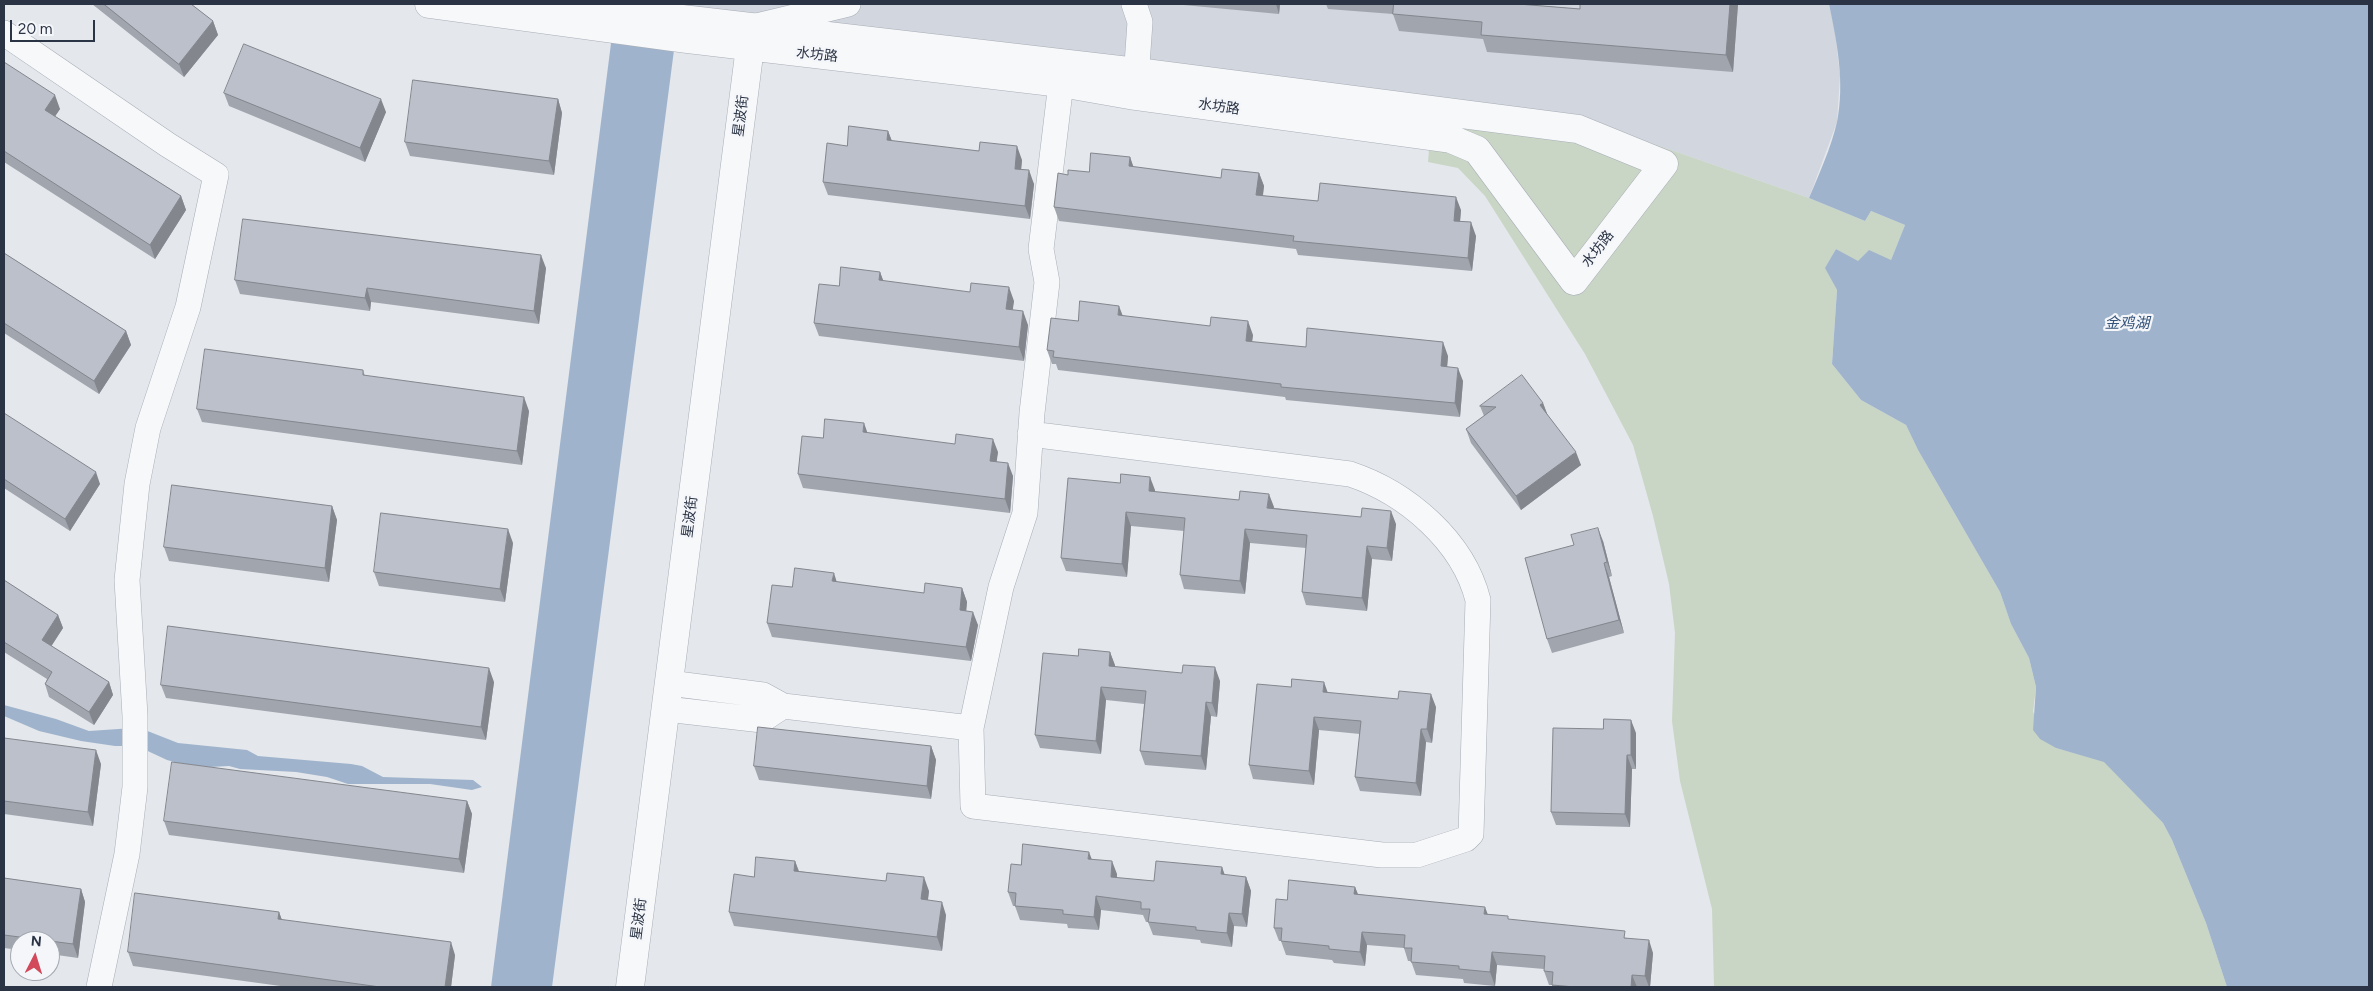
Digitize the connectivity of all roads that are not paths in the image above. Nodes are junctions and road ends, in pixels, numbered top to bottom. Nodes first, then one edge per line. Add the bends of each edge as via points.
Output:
1 (429, 4) edge
2 (554, 4) edge
3 (848, 4) edge
4 (1134, 4) edge
5 (593, 18) junction
6 (751, 37) junction
7 (11, 38) edge
8 (1061, 83) junction
9 (1136, 84) junction
10 (1030, 434) junction
11 (668, 696) junction
12 (971, 728) junction
13 (100, 987) edge
14 (630, 987) edge

1 - 5 street, 水坊路
2 - 5 street, 水坊路
3 - 6 street
4 - 9 street via 1140,22
5 - 6 street, 水坊路
6 - 8 street, 水坊路
6 - 9 street, 水坊路
6 - 11 street, 星波街
7 - 13 street via 216,175 188,307 148,428 137,484 127,580 136,768 128,854
8 - 9 street, 水坊路
8 - 10 street via 1040,249 1047,282
9 - 9 street, 水坊路 via 1468,145 1477,150 1574,281 1664,164 1578,129
10 - 12 street via 1025,513 1001,587
10 - 12 street via 1350,474 1385,490 1429,522 1462,561 1473,580 1478,600 1471,834 1466,840 1417,855 1382,855 973,806
11 - 12 street via 762,720 783,706
11 - 14 street, 星波街

